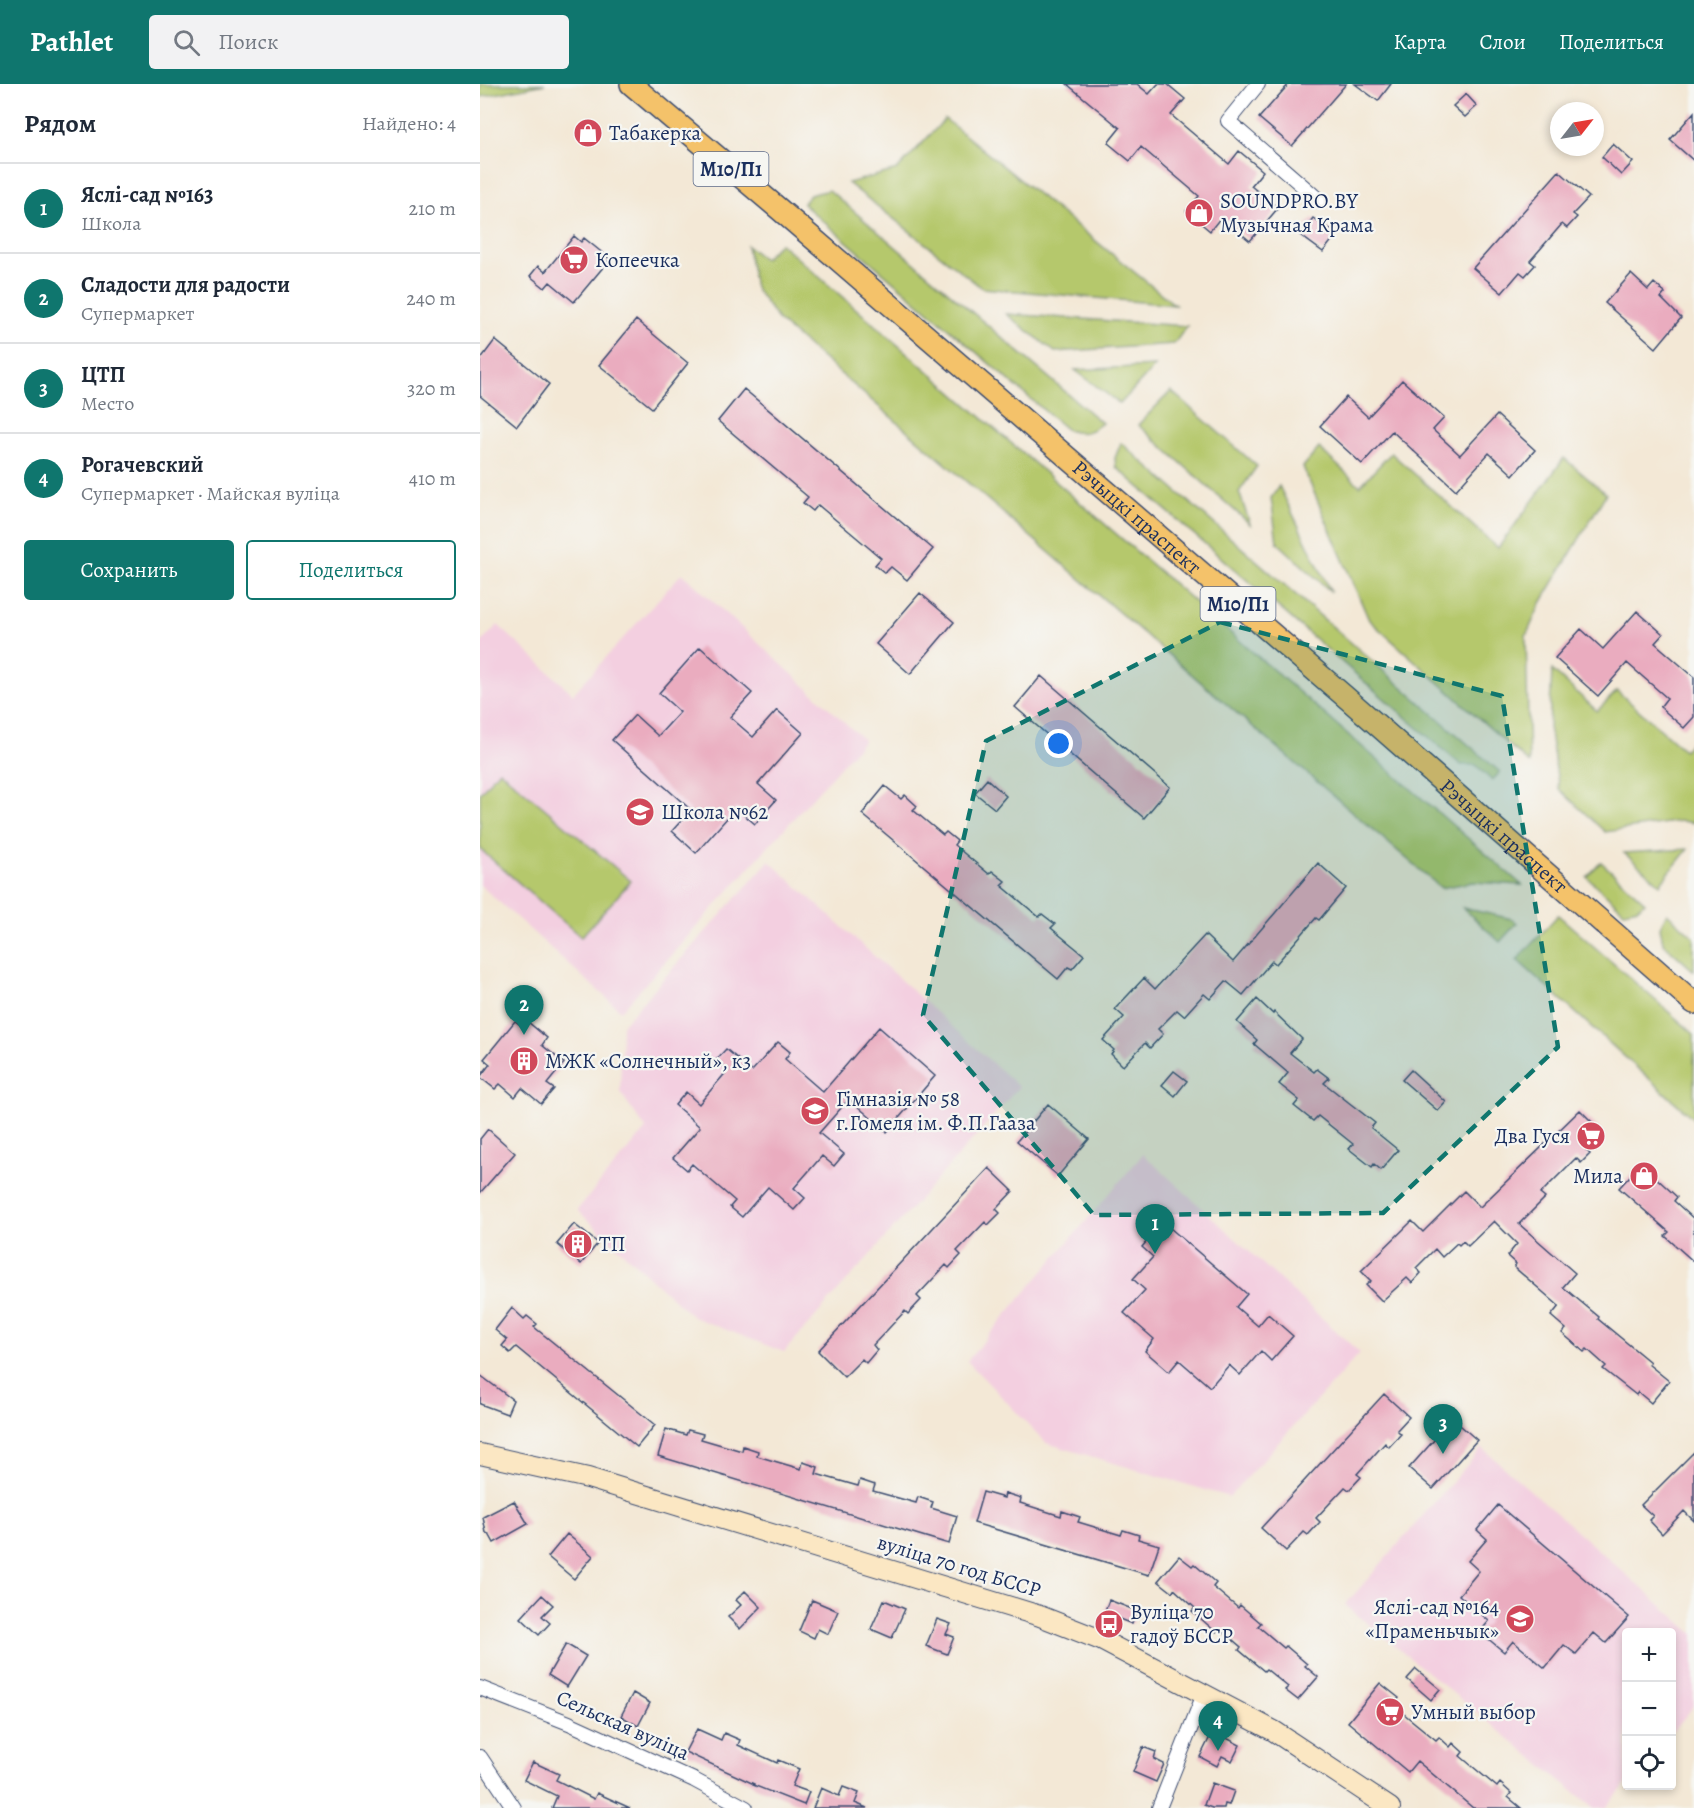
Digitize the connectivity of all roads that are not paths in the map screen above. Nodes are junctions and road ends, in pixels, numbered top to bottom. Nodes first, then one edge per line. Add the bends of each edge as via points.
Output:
1 (631, 84) edge
2 (1258, 84) edge
3 (1320, 201) dead end
4 (1694, 1003) edge
5 (480, 1454) edge
6 (480, 1688) edge
7 (1204, 1694) junction
8 (480, 1757) edge
9 (514, 1808) edge
10 (746, 1808) edge
11 (1158, 1808) edge
12 (1390, 1808) edge

1 - 4 main road, Рэчыцкі праспект / М10/П1 via 1349,700
2 - 3 street via 1228,121
5 - 7 street, вуліца 70 год БССР via 588,1478 1040,1616 1101,1641
6 - 10 street, Сельская вуліца via 569,1723
7 - 11 street
7 - 12 street, вуліца 70 год БССР via 1274,1731
8 - 9 street

